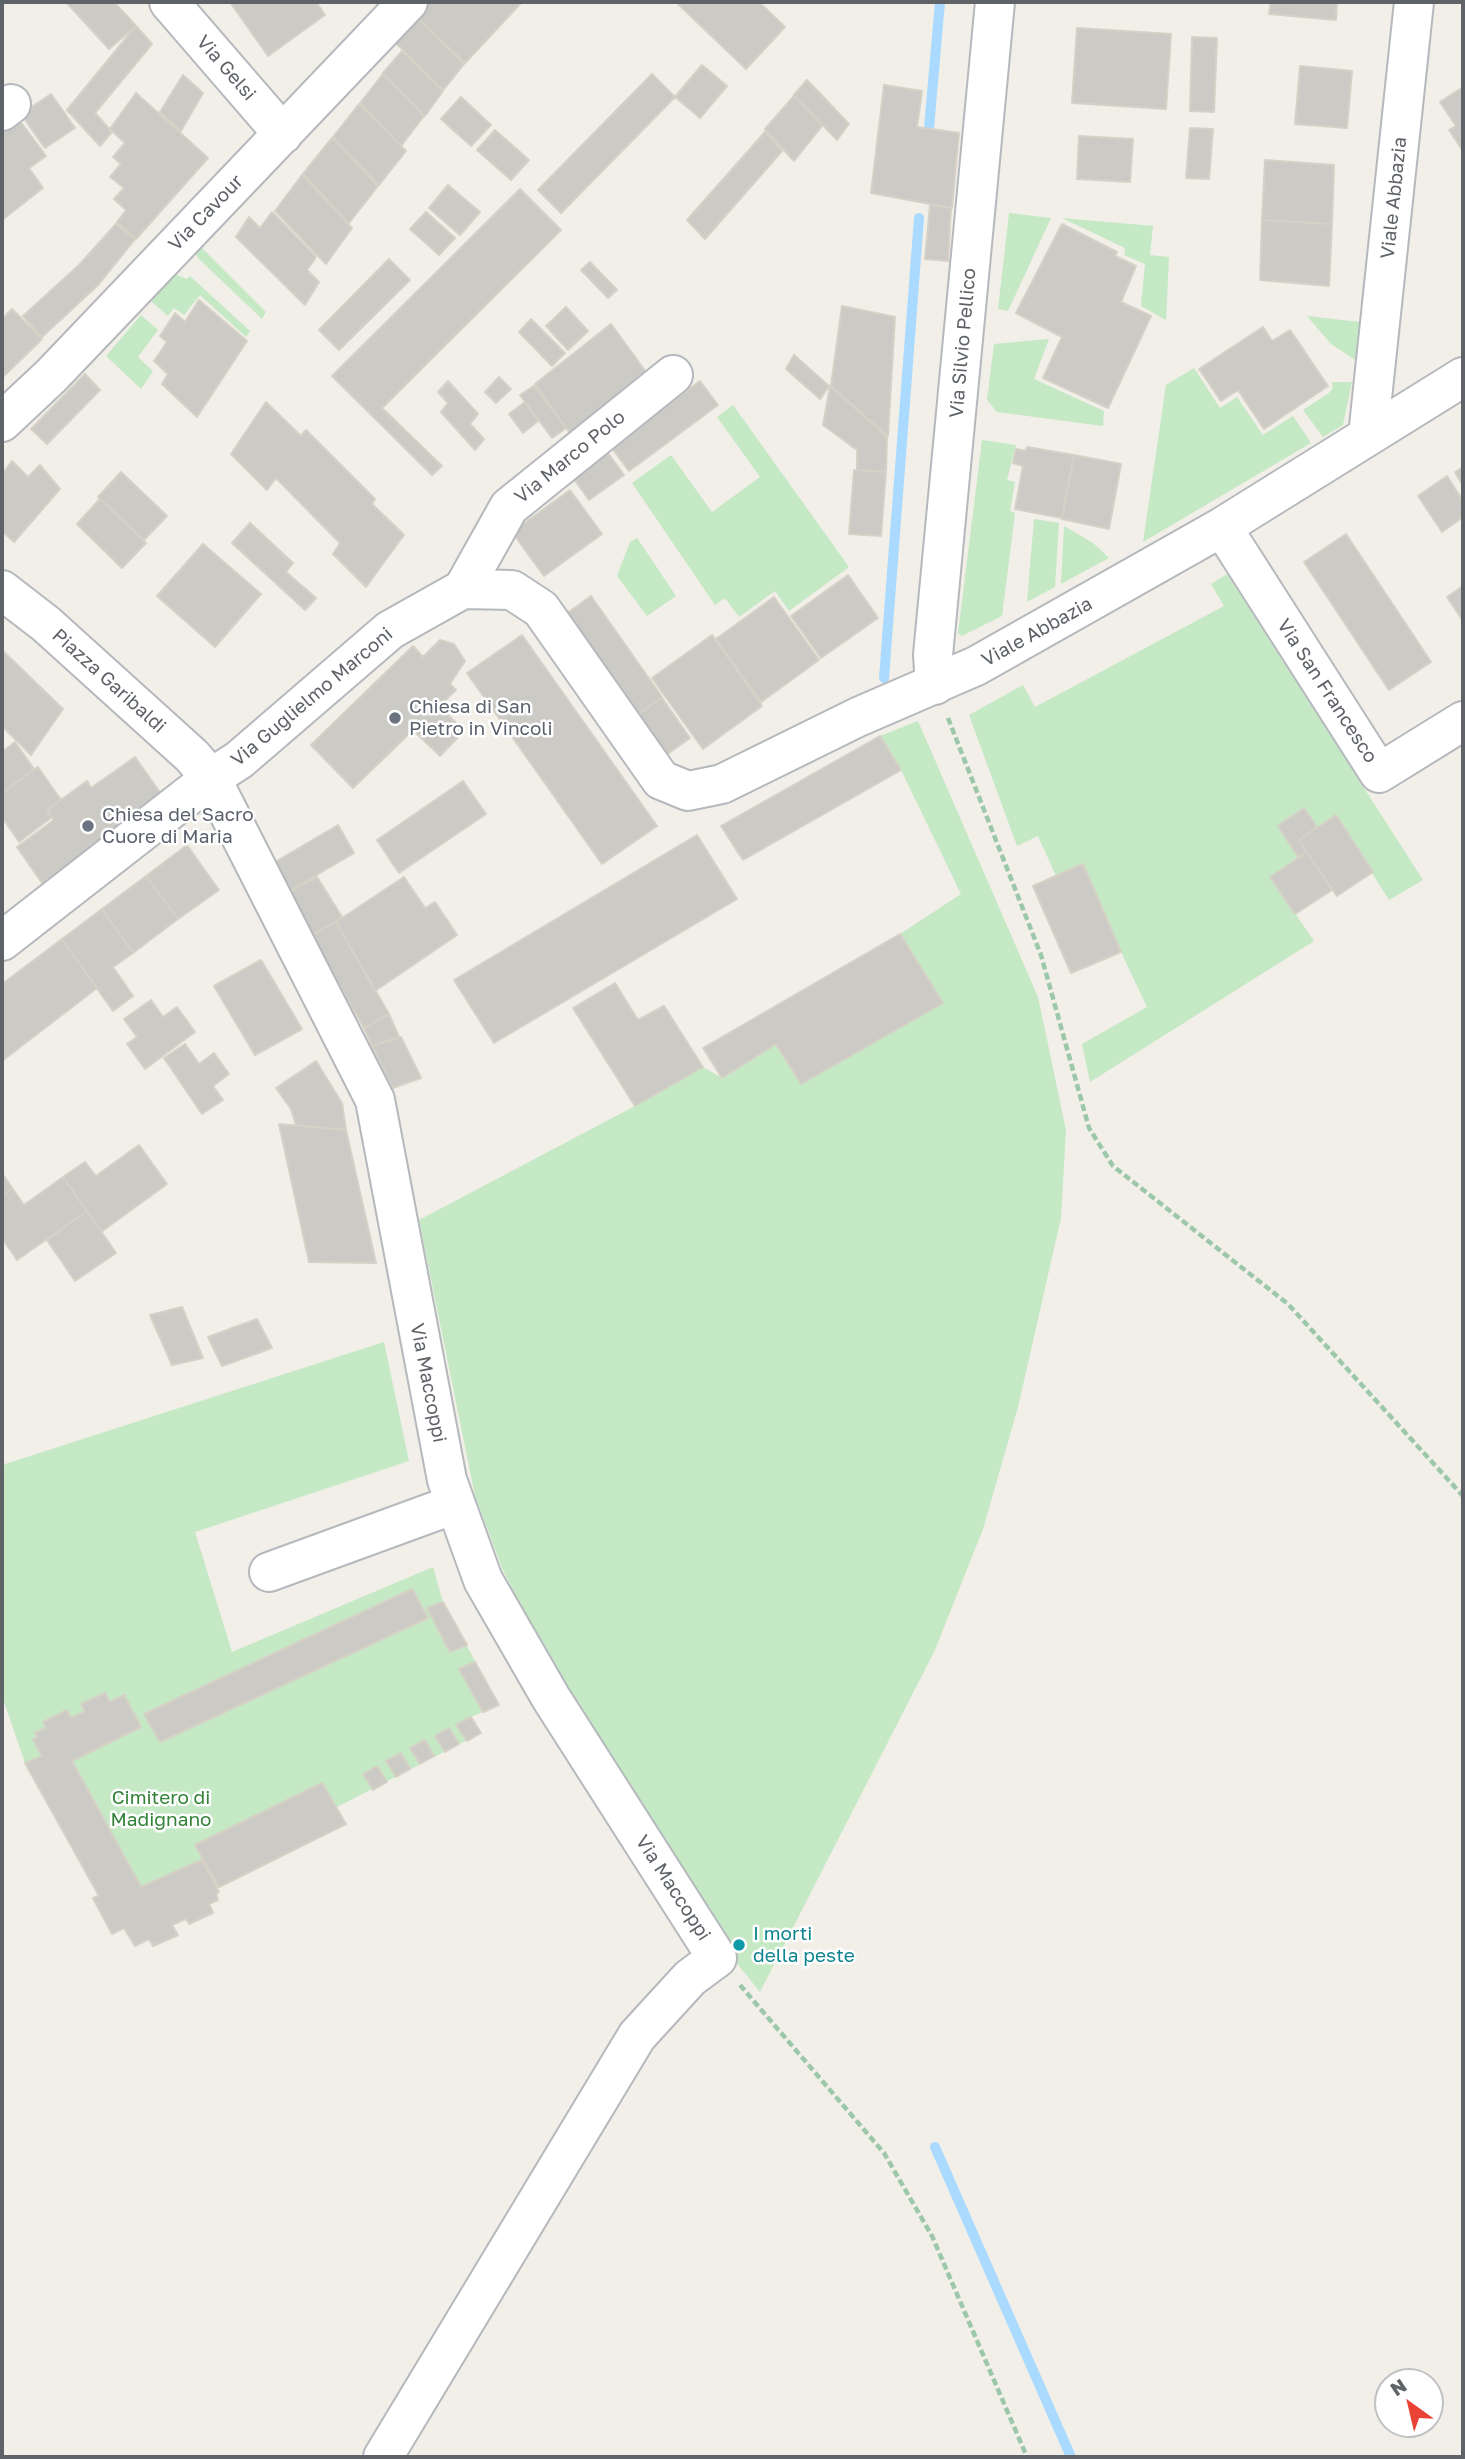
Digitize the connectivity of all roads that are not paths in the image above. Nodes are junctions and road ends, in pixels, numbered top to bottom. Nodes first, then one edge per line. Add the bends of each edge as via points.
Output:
1 (169, 2) edge
2 (408, 2) edge
3 (995, 2) edge
4 (1414, 2) edge
5 (283, 134) junction
6 (673, 375) dead end
7 (1463, 377) edge
8 (2, 422) edge
9 (1368, 436) junction
10 (1222, 527) junction
11 (463, 589) junction
12 (2, 590) edge
13 (935, 685) junction
14 (1463, 720) edge
15 (211, 778) junction
16 (2, 941) edge
17 (455, 1504) junction
18 (269, 1572) dead end
19 (383, 2457) edge

1 - 5 street, Via Gelsi
2 - 5 street, Via Cavour
3 - 13 street, Via Silvio Pellico via 933,655
4 - 9 street, Viale Abbazia
5 - 8 street, Via Cavour
6 - 11 street, Via Marco Polo via 509,507
7 - 9 street, Viale Abbazia
9 - 10 street, Viale Abbazia
10 - 13 street, Viale Abbazia
10 - 14 street, Via San Francesco via 1379,772
11 - 13 street, Viale Abbazia via 512,590 541,609 661,780 688,791 722,784
11 - 15 street, Via Guglielmo Marconi via 390,630 239,760
12 - 15 street, Piazza Garibaldi via 173,738
15 - 16 street, Via Guglielmo Marconi
15 - 17 street, Via Maccoppi via 375,1100
17 - 18 street
17 - 19 street, Via Maccoppi via 483,1580 551,1698 717,1958 691,1978 637,2036

